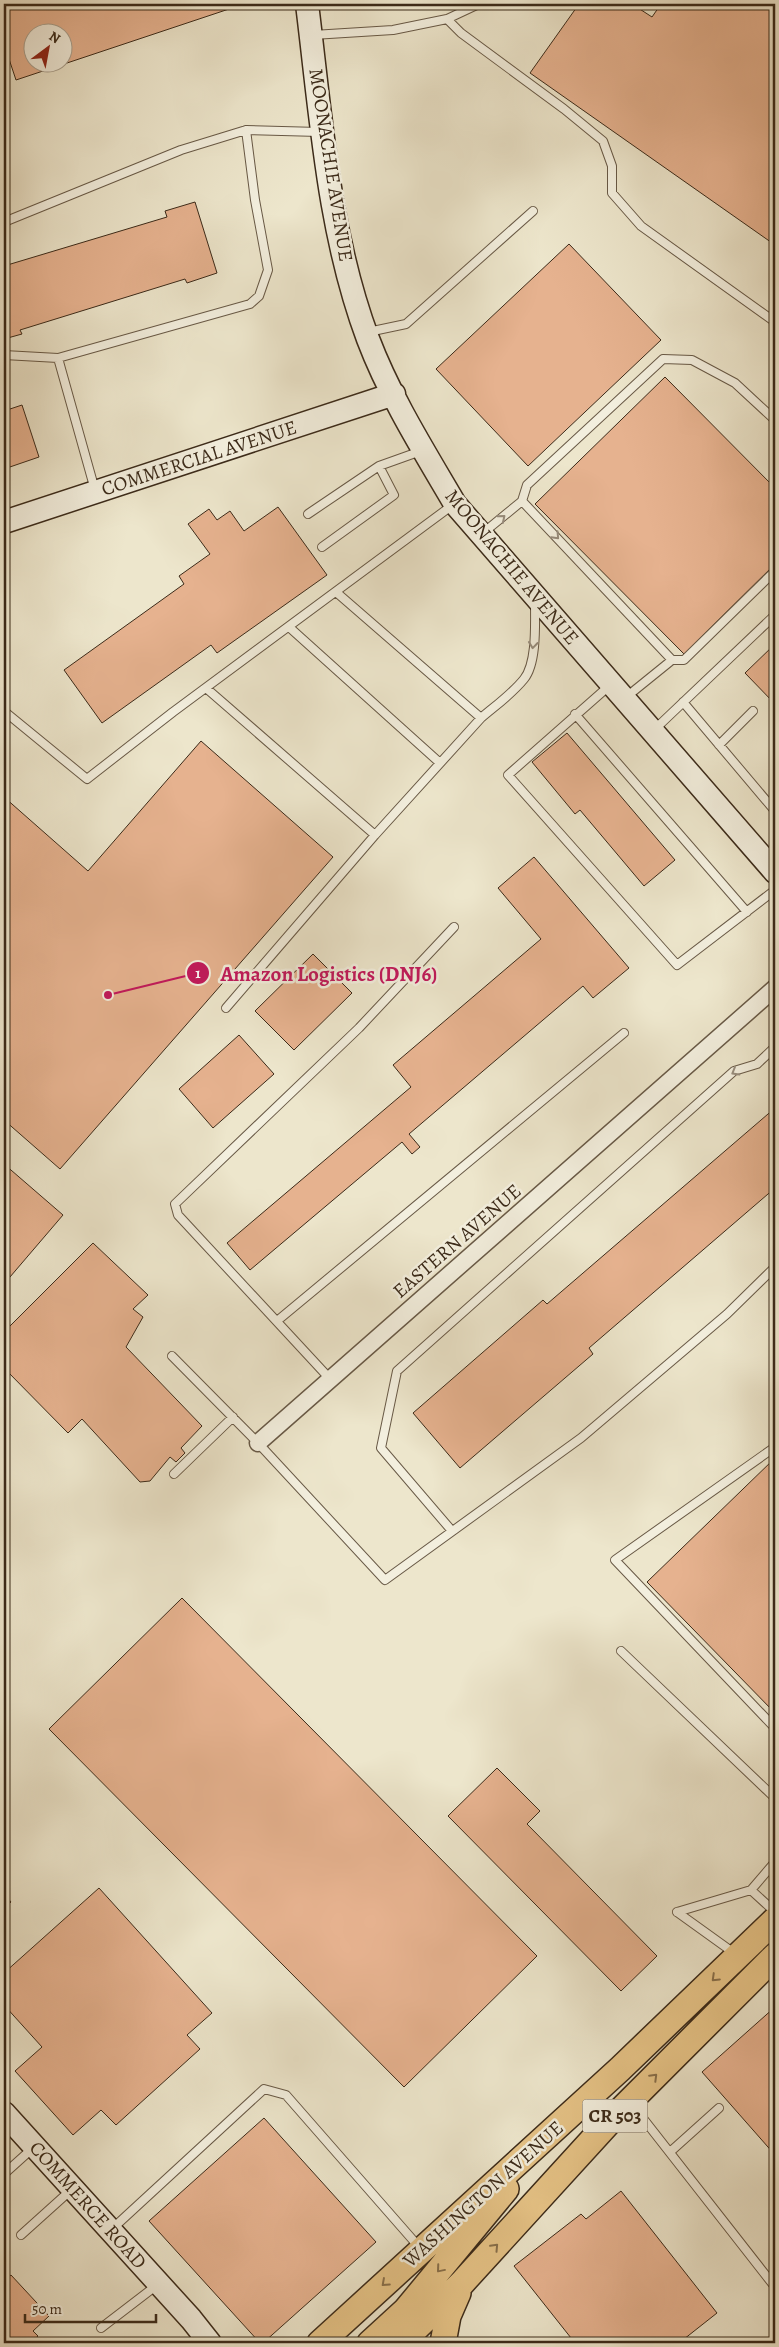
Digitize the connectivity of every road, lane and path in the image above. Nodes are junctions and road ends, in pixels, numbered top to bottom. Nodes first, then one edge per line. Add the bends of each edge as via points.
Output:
1 (307, 4) edge
2 (479, 4) edge
3 (447, 19) junction
4 (311, 36) junction
5 (246, 130) junction
6 (322, 132) junction
7 (533, 212) dead end
8 (4, 222) edge
9 (775, 322) edge
10 (366, 333) junction
11 (4, 355) edge
12 (58, 358) junction
13 (394, 394) junction
14 (775, 420) edge
15 (423, 450) junction
16 (379, 466) junction
17 (96, 492) junction
18 (522, 501) junction
19 (455, 504) junction
20 (308, 514) dead end
21 (4, 522) edge
22 (482, 534) junction
23 (322, 547) dead end
24 (775, 571) edge
25 (336, 592) junction
26 (535, 597) junction
27 (775, 615) edge
28 (289, 628) junction
29 (672, 660) junction
30 (206, 688) junction
31 (617, 692) junction
32 (683, 702) junction
33 (4, 711) edge
34 (753, 711) dead end
35 (575, 714) junction
36 (481, 718) junction
37 (652, 732) junction
38 (719, 745) junction
39 (440, 763) junction
40 (775, 811) edge
41 (375, 835) junction
42 (775, 872) edge
43 (775, 890) edge
44 (747, 912) junction
45 (454, 927) dead end
46 (775, 988) edge
47 (226, 1008) dead end
48 (624, 1033) dead end
49 (775, 1047) edge
50 (775, 1267) edge
51 (277, 1322) junction
52 (172, 1356) dead end
53 (331, 1380) junction
54 (233, 1417) junction
55 (258, 1443) junction
56 (775, 1447) edge
57 (174, 1474) dead end
58 (452, 1531) junction
59 (621, 1651) dead end
60 (775, 1728) edge
61 (775, 1798) edge
62 (775, 1862) edge
63 (751, 1890) junction
64 (775, 1912) edge
65 (775, 1920) edge
66 (738, 1956) junction
67 (775, 1956) edge
68 (630, 2102) junction
69 (719, 2108) dead end
70 (4, 2113) edge
71 (547, 2136) junction
72 (34, 2147) junction
73 (670, 2152) junction
74 (4, 2174) edge
75 (73, 2188) junction
76 (110, 2230) junction
77 (21, 2235) dead end
78 (422, 2250) junction
79 (159, 2283) junction
80 (462, 2283) junction
81 (775, 2286) edge
82 (101, 2328) dead end
83 (210, 2343) edge
84 (320, 2343) edge
85 (370, 2343) edge
86 (402, 2343) edge
87 (443, 2343) edge

1 - 4 main road, MOONACHIE AVENUE
2 - 3 lane
3 - 4 lane via 394,30
3 - 9 lane via 603,141 612,166 612,193 642,226
4 - 6 main road, MOONACHIE AVENUE
5 - 6 lane
5 - 8 lane via 181,150
5 - 12 lane via 268,270 260,296 236,310
6 - 10 main road, MOONACHIE AVENUE via 336,224
7 - 10 lane via 406,324
10 - 13 main road, MOONACHIE AVENUE
11 - 12 lane
12 - 17 lane
13 - 15 main road, MOONACHIE AVENUE
13 - 17 main road, COMMERCIAL AVENUE
14 - 18 lane via 736,383 692,360 663,359 527,485
15 - 16 lane
15 - 19 main road, MOONACHIE AVENUE
16 - 20 lane
16 - 23 lane via 394,495
17 - 21 main road, COMMERCIAL AVENUE
22 -> 18 lane
18 -> 29 lane
19 - 22 main road, MOONACHIE AVENUE
19 - 25 lane
22 - 26 main road, MOONACHIE AVENUE
24 - 29 lane via 684,660
25 - 28 lane
25 - 36 lane
26 - 31 main road, MOONACHIE AVENUE
26 -> 36 lane via 534,643 529,669 524,678
27 - 32 lane
28 - 30 lane
28 - 39 lane
29 - 31 lane
30 - 33 lane via 87,779
30 - 41 lane
31 - 35 lane
31 - 37 main road, MOONACHIE AVENUE
32 - 37 lane
32 - 38 lane
34 - 38 lane
35 - 44 lane
35 - 44 lane via 508,775 677,966
36 - 39 lane
37 - 42 main road, MOONACHIE AVENUE
38 - 40 lane
39 - 41 lane
41 - 47 lane
43 - 44 lane
45 - 51 lane via 359,1028 175,1204 178,1215
46 - 53 street, EASTERN AVENUE
48 - 51 lane
49 -> 58 lane via 757,1064 734,1070 397,1371 381,1448
50 - 58 lane via 727,1314 582,1438
51 - 53 lane
52 - 54 lane
53 - 55 street, EASTERN AVENUE
54 - 55 lane
54 - 57 lane
55 - 58 lane via 385,1580
56 - 60 lane via 615,1560
59 - 61 lane
62 - 63 lane
63 - 64 lane
63 - 66 lane via 677,1912
65 - 66 main road, WASHINGTON AVENUE / CR 503
66 -> 71 main road, WASHINGTON AVENUE / CR 503
68 -> 67 main road, WASHINGTON AVENUE / CR 503
68 - 73 lane
80 -> 68 main road, WASHINGTON AVENUE / CR 503
69 - 73 lane
70 - 72 main road, COMMERCE ROAD
71 - 78 main road, WASHINGTON AVENUE / CR 503
71 -> 85 main road via 412,2302
72 - 74 lane
72 - 75 main road, COMMERCE ROAD
73 - 81 lane
75 - 76 main road, COMMERCE ROAD
75 - 77 lane
76 - 78 lane via 264,2090 286,2095
76 - 79 main road, COMMERCE ROAD
78 -> 84 main road, WASHINGTON AVENUE / CR 503
79 - 82 lane
79 - 83 main road, COMMERCE ROAD
80 - 86 main road, WASHINGTON AVENUE / CR 503
80 - 87 main road via 448,2316

